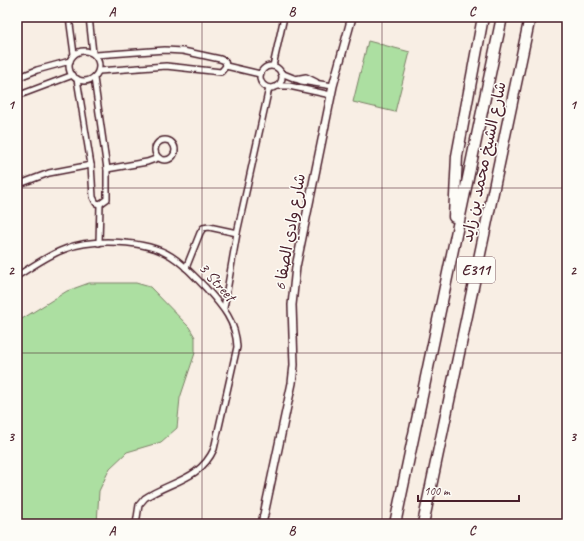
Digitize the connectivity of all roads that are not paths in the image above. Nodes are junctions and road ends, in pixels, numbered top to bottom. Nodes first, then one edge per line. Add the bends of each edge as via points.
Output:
1 (69, 17) edge
2 (89, 17) edge
3 (284, 17) edge
4 (352, 17) edge
5 (482, 17) edge
6 (502, 17) edge
7 (530, 17) edge
8 (74, 54) junction
9 (94, 54) junction
10 (70, 61) junction
11 (226, 66) junction
12 (272, 66) junction
13 (99, 71) junction
14 (281, 73) junction
15 (260, 74) junction
16 (72, 75) junction
17 (17, 78) edge
18 (94, 78) junction
19 (77, 79) junction
20 (295, 79) junction
21 (317, 82) junction
22 (277, 86) junction
23 (293, 86) junction
24 (333, 86) junction
25 (269, 88) junction
26 (315, 91) junction
27 (331, 95) junction
28 (17, 96) edge
29 (158, 158) junction
30 (90, 165) junction
31 (106, 168) junction
32 (17, 185) edge
33 (100, 204) junction
34 (237, 233) junction
35 (100, 243) junction
36 (453, 244) junction
37 (186, 268) junction
38 (17, 276) edge
39 (224, 308) junction
40 (136, 524) edge
41 (262, 524) edge
42 (395, 524) edge
43 (423, 524) edge

1 - 8 street
2 - 9 street
3 - 12 street
4 - 24 main road, شارع وادي الصفا 6
5 - 36 highway via 457,156
6 - 36 highway, شارع الشيخ محمد بن زايد / E311
7 - 43 highway, شارع الشيخ محمد بن زايد / E311
8 - 9 street via 83,50
8 - 10 street
9 - 11 street via 178,51 220,59 225,61
9 - 13 street via 99,62
10 - 16 street
10 - 17 street
11 - 13 street via 221,72 166,66
11 - 15 street
12 - 14 street
12 - 15 street via 266,67
13 - 18 street
14 - 20 street
14 - 22 street via 281,80
15 - 25 street via 260,81
16 - 19 street
16 - 28 street
18 - 19 street via 86,81
18 - 31 street
19 - 30 street
20 - 21 street
20 - 23 street
21 - 24 street
21 - 26 street
22 - 23 street
22 - 25 street
23 - 26 street
24 - 27 main road, شارع وادي الصفا 6
25 - 34 street
26 - 27 street
27 - 41 main road, شارع وادي الصفا 6 via 296,267 292,305 292,383
29 - 29 street via 167,160 172,157 175,152 172,143 165,140 159,142 155,152
29 - 31 street via 148,162
30 - 32 street via 49,173
30 - 33 street via 93,197 96,203
31 - 33 street via 107,199
33 - 35 street
34 - 37 street via 203,228
34 - 39 street
35 - 37 street, 3 Street via 152,248 170,255
35 - 38 street, 3 Street via 66,248
36 - 42 highway, شارع الشيخ محمد بن زايد / E311
37 - 39 street, 3 Street
39 - 40 street, 3 Street via 233,326 237,347 214,449 207,462 196,473 145,498 139,505

